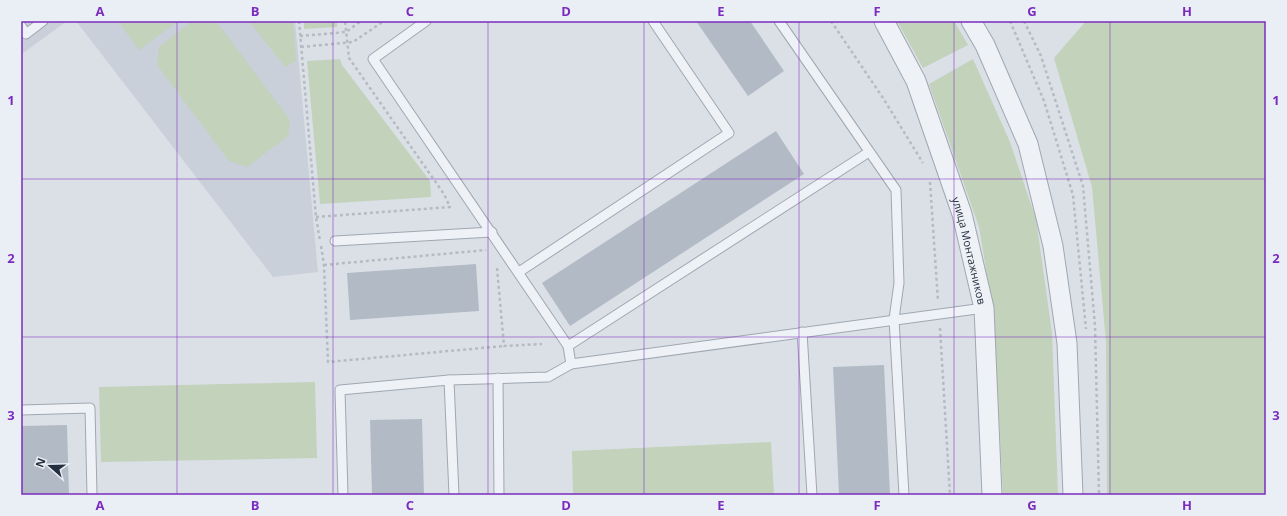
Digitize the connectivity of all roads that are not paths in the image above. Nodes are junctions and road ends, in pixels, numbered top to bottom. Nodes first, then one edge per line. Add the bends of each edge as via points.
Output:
1 (43, 21) edge
2 (426, 21) edge
3 (653, 21) edge
4 (779, 21) edge
5 (884, 21) edge
6 (971, 21) edge
7 (21, 26) edge
8 (869, 152) junction
9 (492, 232) junction
10 (336, 241) dead end
11 (519, 272) junction
12 (984, 308) junction
13 (894, 319) junction
14 (802, 332) junction
15 (568, 346) junction
16 (571, 364) junction
17 (498, 378) junction
18 (449, 380) junction
19 (21, 410) edge
20 (92, 495) edge
21 (343, 495) edge
22 (454, 495) edge
23 (499, 495) edge
24 (812, 495) edge
25 (904, 495) edge
26 (992, 495) edge
27 (1073, 495) edge

1 - 7 lane via 26,34
2 - 9 lane via 373,59
3 - 11 lane via 729,133
4 - 8 lane
5 - 12 street, улица Монтажников via 916,81 960,206
6 - 27 street via 985,45 1028,144 1053,246 1067,343
8 - 13 lane via 896,190 898,283
8 - 15 lane
9 - 10 lane
9 - 11 lane
11 - 15 lane
12 - 13 lane
12 - 26 street, улица Монтажников
13 - 14 lane
13 - 25 lane
14 - 16 lane
14 - 24 lane
15 - 16 lane
16 - 17 lane via 548,377
17 - 18 lane
17 - 23 lane
18 - 21 lane via 340,390
18 - 22 lane
19 - 20 lane via 90,408

